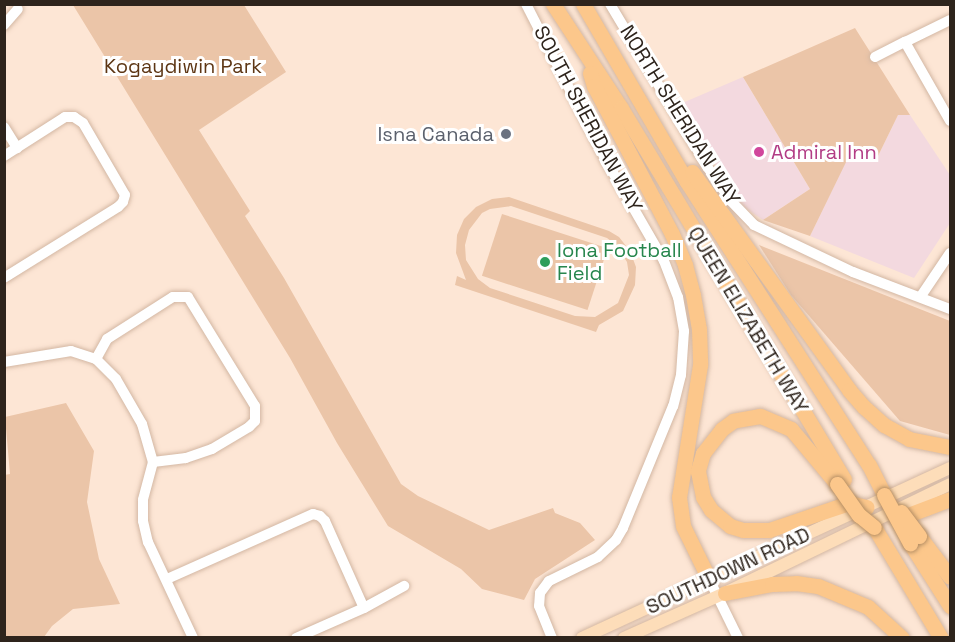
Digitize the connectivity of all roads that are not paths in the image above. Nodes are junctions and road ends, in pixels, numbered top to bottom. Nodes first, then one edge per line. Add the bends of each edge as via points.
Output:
1 (526, 4) edge
2 (553, 4) edge
3 (583, 4) edge
4 (610, 4) edge
5 (18, 9) dead end
6 (951, 20) edge
7 (4, 25) edge
8 (905, 42) junction
9 (875, 57) dead end
10 (586, 59) junction
11 (627, 80) junction
12 (951, 121) edge
13 (4, 127) edge
14 (17, 148) junction
15 (4, 156) edge
16 (951, 253) edge
17 (4, 278) edge
18 (921, 296) junction
19 (951, 309) edge
20 (96, 359) junction
21 (4, 362) edge
22 (951, 447) edge
23 (153, 462) junction
24 (951, 468) edge
25 (840, 481) junction
26 (951, 484) edge
27 (951, 499) edge
28 (878, 510) junction
29 (914, 539) junction
30 (951, 577) edge
31 (167, 579) junction
32 (708, 579) junction
33 (404, 586) dead end
34 (720, 594) junction
35 (951, 606) edge
36 (364, 608) junction
37 (193, 638) edge
38 (296, 638) edge
39 (552, 638) edge
40 (582, 638) edge
41 (624, 638) edge
42 (738, 638) edge
43 (902, 638) edge
44 (941, 638) edge

1 - 39 street, SOUTH SHERIDAN WAY via 608,164 664,261 678,297 684,331 681,375 673,406 623,528 598,557 549,581 540,593 539,606
2 - 10 highway, QUEEN ELIZABETH WAY
3 - 11 highway, QUEEN ELIZABETH WAY
4 - 18 street, NORTH SHERIDAN WAY via 708,168 754,225 853,272
5 - 7 street
6 - 8 street
8 - 9 street
8 - 12 street
10 - 25 highway, QUEEN ELIZABETH WAY via 621,108
10 - 32 highway via 594,86 672,234 693,295 700,366 679,497 684,526
11 - 22 highway via 849,390 884,425 909,439
11 - 28 highway, QUEEN ELIZABETH WAY via 687,182 869,465
13 - 14 street
14 - 15 street
14 - 17 street via 65,117 74,117 82,123 125,195 118,207
16 - 18 street
18 - 19 street, NORTH SHERIDAN WAY
20 - 21 street via 71,351
20 - 23 street via 116,379 142,424
20 - 23 street via 107,339 173,297 188,297 255,406 255,421 249,427 212,448 175,461
23 - 31 street via 143,500 143,521 148,542
24 - 28 main road
25 - 28 highway, bridge via 859,514
25 - 28 highway via 791,429 760,416 733,421 722,429 704,453 698,471 703,497 711,510 724,522 742,530 769,530 849,504
26 - 28 main road
27 - 28 highway via 908,515
28 - 29 highway, bridge via 898,507
28 - 32 main road, SOUTHDOWN ROAD
28 - 34 main road, SOUTHDOWN ROAD
28 - 44 highway, QUEEN ELIZABETH WAY via 888,550
29 - 30 highway
29 - 35 highway
31 - 36 street via 313,514 325,521
31 - 37 street
32 - 34 street
32 - 40 main road, SOUTHDOWN ROAD
33 - 36 street
34 - 41 main road, SOUTHDOWN ROAD
34 - 42 street
34 - 43 highway via 772,584 818,586 868,607
36 - 38 street

